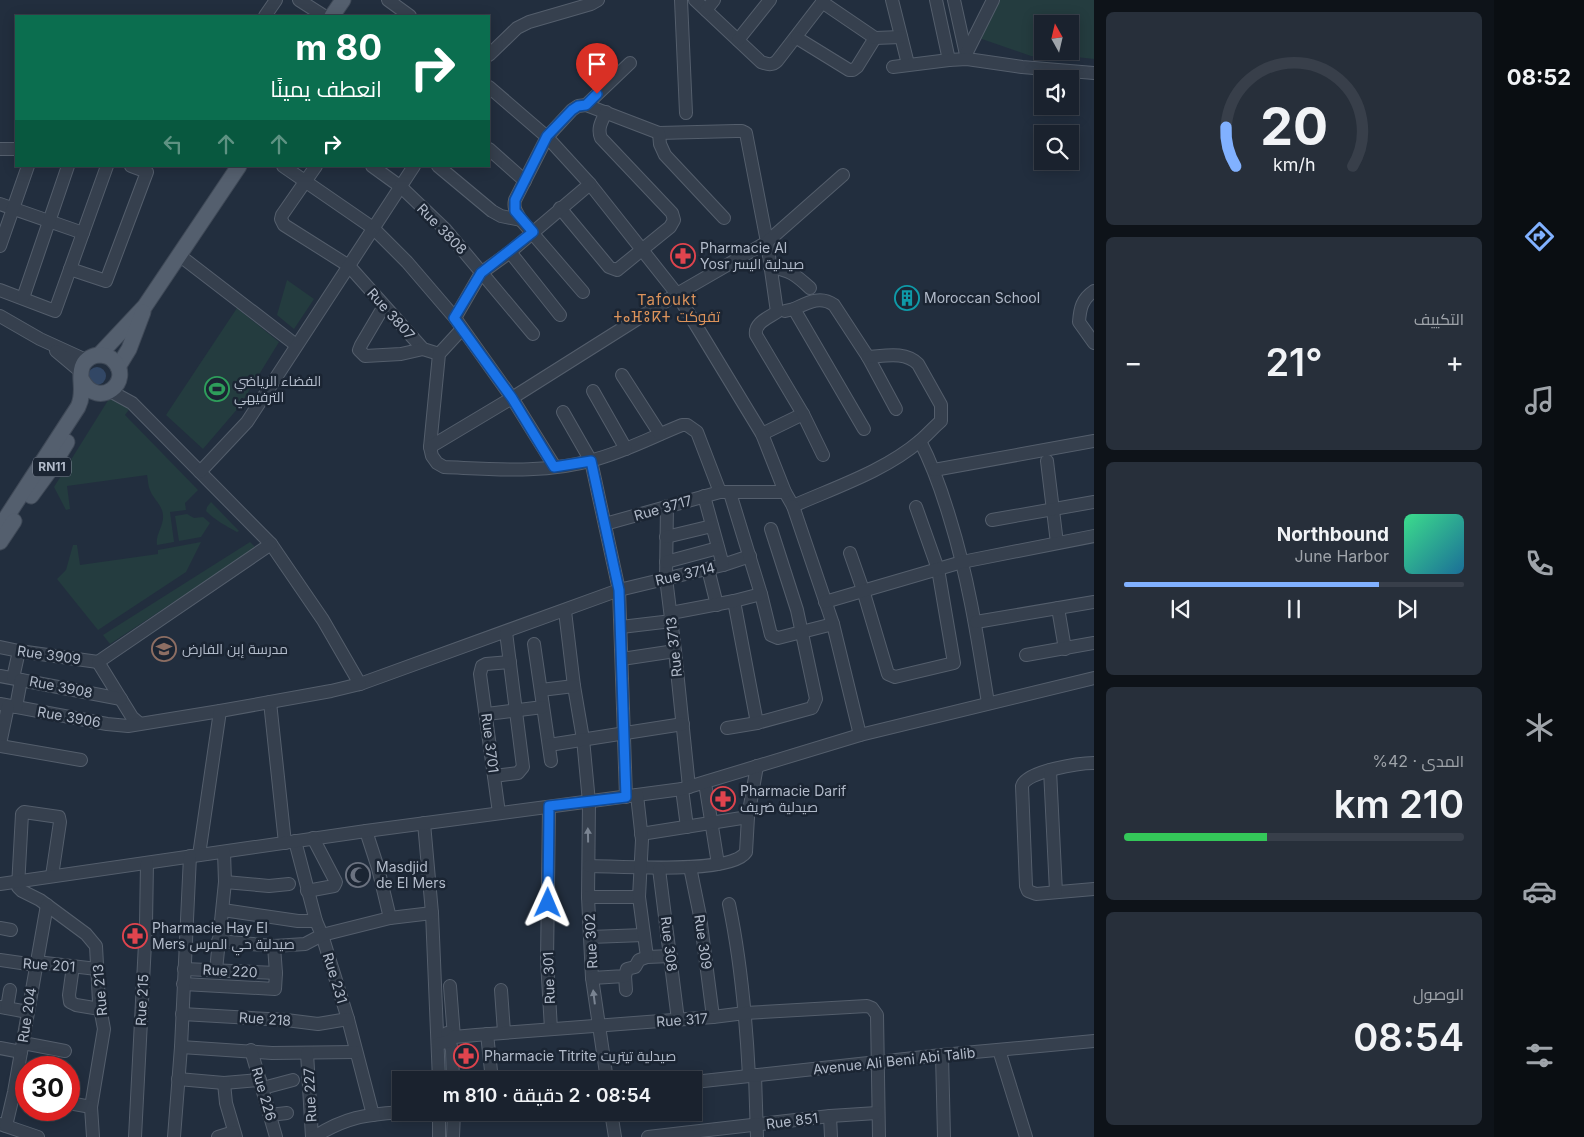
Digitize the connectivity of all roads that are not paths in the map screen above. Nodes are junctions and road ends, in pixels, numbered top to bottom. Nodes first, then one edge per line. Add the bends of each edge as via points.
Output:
1 (276, 0) edge
2 (300, 0) edge
3 (343, 0) edge
4 (388, 0) edge
5 (598, 0) edge
6 (680, 0) edge
7 (695, 0) edge
8 (770, 0) edge
9 (892, 0) edge
10 (936, 0) edge
11 (954, 0) edge
12 (993, 0) edge
13 (823, 1) edge
14 (316, 5) edge
15 (710, 5) edge
16 (266, 15) edge
17 (333, 15) edge
18 (409, 15) edge
19 (901, 37) junction
20 (796, 38) junction
21 (875, 38) junction
22 (738, 40) junction
23 (490, 53) edge
24 (966, 57) junction
25 (949, 60) junction
26 (630, 63) dead end
27 (908, 64) junction
28 (893, 67) dead end
29 (1094, 73) edge
30 (490, 88) edge
31 (586, 105) junction
32 (606, 112) junction
33 (686, 113) dead end
34 (660, 133) junction
35 (547, 136) junction
36 (0, 149) edge
37 (15, 149) edge
38 (490, 150) edge
39 (28, 167) edge
40 (68, 167) edge
41 (107, 167) edge
42 (134, 167) edge
43 (238, 167) edge
44 (284, 167) edge
45 (315, 167) edge
46 (373, 167) edge
47 (413, 167) edge
48 (439, 167) edge
49 (843, 174) dead end
50 (525, 181) junction
51 (305, 182) junction
52 (590, 184) junction
53 (400, 187) junction
54 (0, 204) edge
55 (560, 208) junction
56 (13, 209) junction
57 (724, 218) dead end
58 (521, 220) junction
59 (49, 221) junction
60 (373, 228) junction
61 (533, 232) junction
62 (83, 233) junction
63 (767, 242) junction
64 (0, 246) edge
65 (643, 249) junction
66 (510, 252) junction
67 (179, 255) junction
68 (348, 266) junction
69 (770, 267) junction
70 (70, 269) junction
71 (481, 273) junction
72 (810, 288) dead end
73 (0, 290) edge
74 (1094, 291) edge
75 (583, 292) dead end
76 (677, 294) junction
77 (23, 298) junction
78 (145, 306) junction
79 (384, 306) junction
80 (794, 309) junction
81 (777, 312) junction
82 (560, 315) dead end
83 (0, 316) edge
84 (454, 318) junction
85 (462, 329) junction
86 (533, 334) dead end
87 (1094, 343) edge
88 (296, 344) junction
89 (423, 349) junction
90 (439, 354) junction
91 (868, 357) junction
92 (87, 367) junction
93 (119, 373) junction
94 (622, 376) dead end
95 (593, 391) dead end
96 (107, 392) junction
97 (512, 398) junction
98 (132, 403) junction
99 (896, 409) dead end
100 (564, 412) dead end
101 (803, 414) junction
102 (864, 429) dead end
103 (660, 434) junction
104 (762, 434) junction
105 (920, 441) junction
106 (1094, 441) edge
107 (430, 447) junction
108 (626, 449) junction
109 (823, 455) dead end
110 (591, 461) junction
111 (1046, 461) dead end
112 (554, 467) junction
113 (934, 470) junction
114 (200, 472) junction
115 (725, 492) junction
116 (786, 492) junction
117 (704, 496) junction
118 (1094, 502) edge
119 (668, 506) junction
120 (793, 506) junction
121 (916, 507) dead end
122 (1054, 509) junction
123 (992, 520) dead end
124 (605, 524) junction
125 (712, 526) junction
126 (0, 527) edge
127 (771, 529) dead end
128 (1094, 536) edge
129 (666, 537) junction
130 (0, 542) edge
131 (1057, 543) junction
132 (271, 544) junction
133 (718, 548) junction
134 (850, 553) dead end
135 (750, 556) junction
136 (666, 562) junction
137 (962, 562) junction
138 (723, 565) junction
139 (708, 569) junction
140 (938, 569) junction
141 (666, 578) junction
142 (619, 590) junction
143 (863, 590) junction
144 (761, 594) junction
145 (734, 601) junction
146 (825, 602) junction
147 (1094, 602) edge
148 (717, 604) junction
149 (1058, 608) junction
150 (566, 611) junction
151 (671, 617) junction
152 (976, 622) junction
153 (832, 624) junction
154 (621, 627) junction
155 (506, 632) junction
156 (803, 632) junction
157 (534, 644) dead end
158 (1094, 644) edge
159 (0, 647) edge
160 (1065, 649) junction
161 (675, 651) junction
162 (19, 652) junction
163 (1026, 655) dead end
164 (622, 658) junction
165 (98, 662) junction
166 (510, 662) junction
167 (0, 676) edge
168 (1094, 678) edge
169 (17, 679) junction
170 (360, 684) junction
171 (574, 686) junction
172 (541, 690) junction
173 (121, 699) junction
174 (270, 702) junction
175 (988, 703) junction
176 (8, 706) edge
177 (543, 707) junction
178 (517, 710) junction
179 (220, 711) junction
180 (487, 714) junction
181 (139, 723) junction
182 (758, 723) junction
183 (683, 724) junction
184 (728, 728) dead end
185 (624, 733) junction
186 (860, 735) junction
187 (583, 739) junction
188 (0, 745) edge
189 (549, 745) junction
190 (81, 760) dead end
191 (550, 761) dead end
192 (1094, 763) edge
193 (757, 766) junction
194 (1050, 770) junction
195 (494, 776) junction
196 (705, 783) junction
197 (686, 788) junction
198 (632, 796) junction
199 (589, 802) junction
200 (549, 806) junction
201 (500, 813) junction
202 (748, 817) junction
203 (424, 823) junction
204 (712, 823) junction
205 (687, 827) junction
206 (366, 831) junction
207 (641, 834) junction
208 (313, 838) junction
209 (290, 842) junction
210 (224, 852) junction
211 (195, 856) junction
212 (147, 862) junction
213 (718, 864) junction
214 (664, 865) junction
215 (589, 866) junction
216 (690, 867) junction
217 (639, 868) junction
218 (52, 876) junction
219 (17, 882) junction
220 (225, 882) junction
221 (0, 884) edge
222 (289, 884) dead end
223 (1094, 889) edge
224 (307, 891) junction
225 (1056, 892) junction
226 (588, 897) junction
227 (639, 897) junction
228 (729, 904) dead end
229 (47, 905) junction
230 (222, 910) junction
231 (432, 913) junction
232 (390, 918) junction
233 (316, 921) junction
234 (322, 935) junction
235 (644, 935) junction
236 (590, 937) junction
237 (218, 941) junction
238 (274, 946) junction
239 (671, 956) junction
240 (647, 957) junction
241 (0, 960) edge
242 (36, 964) junction
243 (72, 966) junction
244 (98, 969) junction
245 (184, 969) junction
246 (216, 970) junction
247 (276, 973) junction
248 (625, 976) junction
249 (592, 978) junction
250 (183, 984) junction
251 (450, 986) dead end
252 (10, 990) dead end
253 (501, 990) dead end
254 (626, 990) dead end
255 (4, 1008) edge
256 (100, 1009) junction
257 (28, 1012) junction
258 (746, 1013) junction
259 (182, 1014) junction
260 (713, 1018) junction
261 (348, 1019) junction
262 (678, 1020) junction
263 (598, 1026) junction
264 (551, 1029) junction
265 (504, 1032) junction
266 (487, 1034) junction
267 (447, 1040) junction
268 (1094, 1041) edge
269 (181, 1047) junction
270 (0, 1048) edge
271 (22, 1048) junction
272 (251, 1050) junction
273 (999, 1050) junction
274 (65, 1051) dead end
275 (356, 1052) junction
276 (307, 1053) junction
277 (942, 1055) junction
278 (22, 1056) edge
279 (877, 1062) junction
280 (441, 1071) edge
281 (452, 1071) edge
282 (491, 1071) edge
283 (606, 1071) edge
284 (752, 1076) junction
285 (178, 1079) junction
286 (293, 1080) dead end
287 (702, 1081) edge
288 (224, 1084) junction
289 (262, 1084) junction
290 (15, 1102) edge
291 (80, 1104) edge
292 (91, 1107) junction
293 (287, 1113) dead end
294 (392, 1113) edge
295 (877, 1113) junction
296 (270, 1115) junction
297 (373, 1115) junction
298 (830, 1116) junction
299 (439, 1121) edge
300 (454, 1121) edge
301 (612, 1121) edge
302 (3, 1125) edge
303 (757, 1131) edge
304 (717, 1133) edge
305 (235, 1134) edge
306 (674, 1136) edge
307 (38, 1137) edge
308 (94, 1137) edge
309 (135, 1137) edge
310 (174, 1137) edge
311 (218, 1137) edge
312 (276, 1137) edge
313 (313, 1137) edge
314 (439, 1137) edge
315 (453, 1137) edge
316 (614, 1137) edge
317 (648, 1137) edge
318 (830, 1137) edge
319 (879, 1137) edge
320 (944, 1137) edge
321 (1026, 1137) edge

1 - 16 street
2 - 14 street
3 - 17 main road
4 - 18 street
5 - 23 street via 529,22 517,28
6 - 33 street
7 - 15 street
8 - 22 street
9 - 19 street
10 - 25 street
11 - 24 street
12 - 24 street
13 - 20 street
13 - 21 street
15 - 22 street
19 - 21 street
19 - 27 street
20 - 21 street via 853,70
20 - 22 street via 774,64 761,62
24 - 25 street
24 - 29 street
25 - 27 street
26 - 31 street
27 - 28 street
30 - 35 street
31 - 32 street
31 - 35 street via 572,110
32 - 34 street
32 - 65 street via 598,132 601,138 672,213 674,220 670,228
34 - 57 street via 665,155
34 - 63 street via 746,133
35 - 50 street
35 - 52 street
36 - 37 street
38 - 50 street
39 - 56 street
40 - 59 street
41 - 62 street
42 - 70 street via 147,172 106,281
43 - 67 main road, RN11
44 - 51 street
45 - 51 street
46 - 53 street, Rue 3808
47 - 53 street
48 - 58 street via 492,211
49 - 63 street
50 - 58 street via 514,206
51 - 60 street
51 - 68 street, Rue 3807 via 282,215 284,225
52 - 55 street
52 - 65 street
53 - 60 street
53 - 71 street, Rue 3808 via 445,228
54 - 56 street
55 - 61 street
55 - 65 street via 613,269 618,270
56 - 59 street
56 - 64 street
58 - 61 street
59 - 62 street
59 - 77 street
60 - 68 street
60 - 84 street via 407,262
61 - 66 street
61 - 75 street
62 - 70 street
63 - 69 street
63 - 76 street
65 - 76 street
66 - 71 street
66 - 82 street
67 - 78 main road, RN11
67 - 88 street
68 - 79 street, Rue 3807
68 - 88 street
69 - 72 street via 795,274
69 - 81 street
70 - 77 street via 55,310
71 - 84 street
71 - 86 street, Rue 3808
73 - 77 street
74 - 87 street via 1080,307 1079,322
76 - 97 street
76 - 104 street
78 - 92 main road, RN11
78 - 93 main road, RN11
79 - 89 street, Rue 3807
79 - 89 street via 361,345 362,354 401,354
80 - 81 street
80 - 91 street via 820,299 829,301
80 - 102 street
81 - 101 street via 758,324 756,335
83 - 92 street via 86,360
84 - 85 street
85 - 90 street
85 - 97 street
88 - 114 street via 247,422
89 - 90 street, Rue 3807
90 - 107 street
91 - 99 street
91 - 105 street via 905,356 918,364 941,405 942,413 941,421
92 - 93 main road via 110,358
92 - 96 main road via 90,391
92 - 126 main road, RN11 via 78,407
93 - 96 main road, RN11 via 115,387
93 - 98 street
94 - 103 street
95 - 108 street
96 - 98 street
96 - 130 main road, RN11 via 85,412
97 - 107 street
97 - 112 street
98 - 114 street
100 - 110 street
101 - 104 street
101 - 109 street
103 - 108 street
103 - 115 street via 682,425 697,432
104 - 116 street
105 - 113 street
105 - 120 street via 860,477
106 - 113 street
107 - 112 street via 432,456 444,467 507,470
108 - 110 street
110 - 112 street
110 - 124 street
111 - 122 street
113 - 137 street
114 - 132 street
115 - 116 street, Rue 3717
115 - 117 street, Rue 3717
115 - 135 street
116 - 120 street
117 - 119 street, Rue 3717
117 - 125 street
118 - 122 street
119 - 124 street, Rue 3717
119 - 129 street, Rue 3713
120 - 146 street
121 - 140 street
122 - 123 street
122 - 131 street
124 - 142 street
125 - 129 street
125 - 133 street
127 - 156 street
128 - 131 street
129 - 136 street, Rue 3713
131 - 137 street
132 - 165 street
132 - 170 street via 323,620
133 - 136 street
133 - 138 street
134 - 143 street
135 - 138 street, Rue 3714
135 - 144 street
136 - 141 street, Rue 3713
137 - 140 street
137 - 152 street
138 - 139 street, Rue 3714
139 - 141 street, Rue 3714
139 - 148 street
140 - 143 street
140 - 143 street via 954,663 890,676
141 - 142 street, Rue 3714
141 - 151 street, Rue 3713
142 - 150 street, Rue 3714
142 - 154 street
143 - 146 street
144 - 145 street
144 - 156 street via 771,636 778,638
145 - 148 street
145 - 182 street
146 - 153 street
147 - 149 street
148 - 151 street
149 - 152 street
149 - 160 street
150 - 155 street, Rue 3714
150 - 171 street, Rue 302
151 - 154 street
151 - 161 street, Rue 3713
152 - 175 street
153 - 156 street
153 - 186 street
154 - 164 street
155 - 166 street
155 - 170 street, Rue 3714
156 - 182 street via 816,704 812,708
157 - 172 street
158 - 160 street
159 - 162 street, Rue 3909
160 - 163 street
161 - 164 street
161 - 183 street, Rue 3713
162 - 165 street, Rue 3909
162 - 169 street
164 - 185 street
165 - 173 street
166 - 178 street
166 - 180 street, Rue 3701 via 482,666 480,674
167 - 169 street, Rue 3908
168 - 175 street
169 - 173 street, Rue 3908
169 - 176 street
170 - 174 street, Rue 3906
171 - 172 street
171 - 187 street, Rue 302
172 - 177 street
173 - 181 street
174 - 179 street, Rue 3906
174 - 209 street, Rue 231
175 - 186 street
176 - 181 street, Rue 3906 via 120,726
176 - 188 street
177 - 178 street
177 - 189 street
178 - 180 street
178 - 195 street via 522,770
179 - 181 street, Rue 3906
179 - 211 street
180 - 195 street, Rue 3701
182 - 184 street
183 - 185 street
183 - 197 street, Rue 3713
185 - 187 street
185 - 198 street
186 - 193 street
187 - 189 street
187 - 199 street, Rue 302
188 - 190 street
189 - 191 street
192 - 194 street
193 - 196 street
193 - 202 street
194 - 225 street
194 - 225 street via 1022,783 1026,886 1033,894
195 - 201 street, Rue 3701
196 - 197 street
196 - 204 street
197 - 198 street
197 - 205 street, Rue 3713
198 - 199 street
198 - 207 street
199 - 200 street
215 -> 199 street, Rue 302
200 - 201 street
200 - 264 street, Rue 301 via 547,961
201 - 203 street
202 - 204 street
202 - 213 street via 744,855
203 - 206 street
203 - 231 street
204 - 205 street
204 - 213 street
205 - 207 street
206 - 208 street
206 - 232 street
207 - 217 street
208 - 209 street
208 - 224 street via 336,882 334,886
209 - 210 street
209 - 224 street, Rue 231
210 - 211 street
210 - 220 street
211 - 212 street
211 - 245 street
212 - 218 street
212 - 309 street, Rue 215
213 - 216 street
214 - 216 street
214 - 217 street
214 - 239 street, Rue 308
215 - 217 street
215 - 226 street, Rue 302
216 - 260 street, Rue 309 via 700,916
217 - 227 street
218 - 219 street
218 - 219 street via 59,817 24,812
219 - 221 street
219 - 229 street, Rue 213 via 22,891
220 - 222 street via 269,886
220 - 230 street
223 - 225 street
224 - 233 street, Rue 231
226 - 227 street
226 - 236 street, Rue 302
227 - 235 street
228 - 258 street
229 - 242 street, Rue 204
229 - 244 street, Rue 213 via 92,940 96,946
230 - 233 street
230 - 237 street
231 - 232 street
231 - 267 street via 437,1016
232 - 234 street
233 - 234 street, Rue 231
234 - 238 street via 305,944
234 - 261 street, Rue 231
235 - 236 street
235 - 240 street
236 - 249 street, Rue 302
237 - 238 street
237 - 246 street
238 - 247 street
239 - 240 street
239 - 262 street, Rue 308
240 - 248 street via 636,967 628,969
241 - 242 street, Rue 201
242 - 243 street, Rue 201
242 - 257 street, Rue 204
243 - 244 street, Rue 201
243 - 256 street via 70,1002
244 - 256 street, Rue 213
245 - 246 street, Rue 220
245 - 250 street
246 - 247 street, Rue 220
247 - 250 street via 274,989
248 - 249 street
248 - 254 street
263 -> 249 street, Rue 302
250 - 259 street
251 - 267 street
252 - 255 street
253 - 265 street
255 - 257 street
256 - 292 street, Rue 213 via 103,1040
257 - 271 street, Rue 204
258 - 260 street, Rue 317
258 - 279 street, Rue 317 via 861,1005 872,1008 877,1015
258 - 284 street
259 - 261 street, Rue 218 via 318,1024
259 - 269 street
260 - 262 street, Rue 317
261 - 275 street, Rue 231
262 - 263 street, Rue 317
263 - 264 street, Rue 317
263 - 283 street, Rue 302
264 - 265 street, Rue 317
265 - 266 street, Rue 317
266 - 267 street, Rue 317
266 - 282 street
267 - 280 street
267 - 281 street
268 - 273 street, Avenue Ali Beni Abi Talib
269 - 272 street
269 - 285 street
270 - 271 street
271 - 274 street
271 - 278 street, Rue 204
272 - 276 street
272 - 289 street, Rue 226
273 - 277 street, Avenue Ali Beni Abi Talib
273 - 321 street
275 - 276 street
275 - 297 street, Rue 231
276 - 313 street, Rue 227
277 - 279 street, Avenue Ali Beni Abi Talib
277 - 320 street
279 - 284 street, Avenue Ali Beni Abi Talib
279 - 295 street
284 - 287 street, Avenue Ali Beni Abi Talib
284 - 303 street
285 - 288 street
285 - 310 street
286 - 289 street
288 - 289 street
288 - 305 street
289 - 296 street, Rue 226
290 - 302 street, Rue 204
291 - 292 street
292 - 308 street, Rue 213
293 - 296 street
294 - 297 street
295 - 298 street, Rue 851
295 - 319 street
296 - 312 street, Rue 226
297 - 313 street via 338,1123
298 - 303 street, Rue 851
298 - 318 street
299 - 314 street
300 - 315 street
301 - 316 street
302 - 307 street
303 - 304 street, Rue 851
304 - 306 street, Rue 851
305 - 311 street
306 - 317 street, Rue 851

